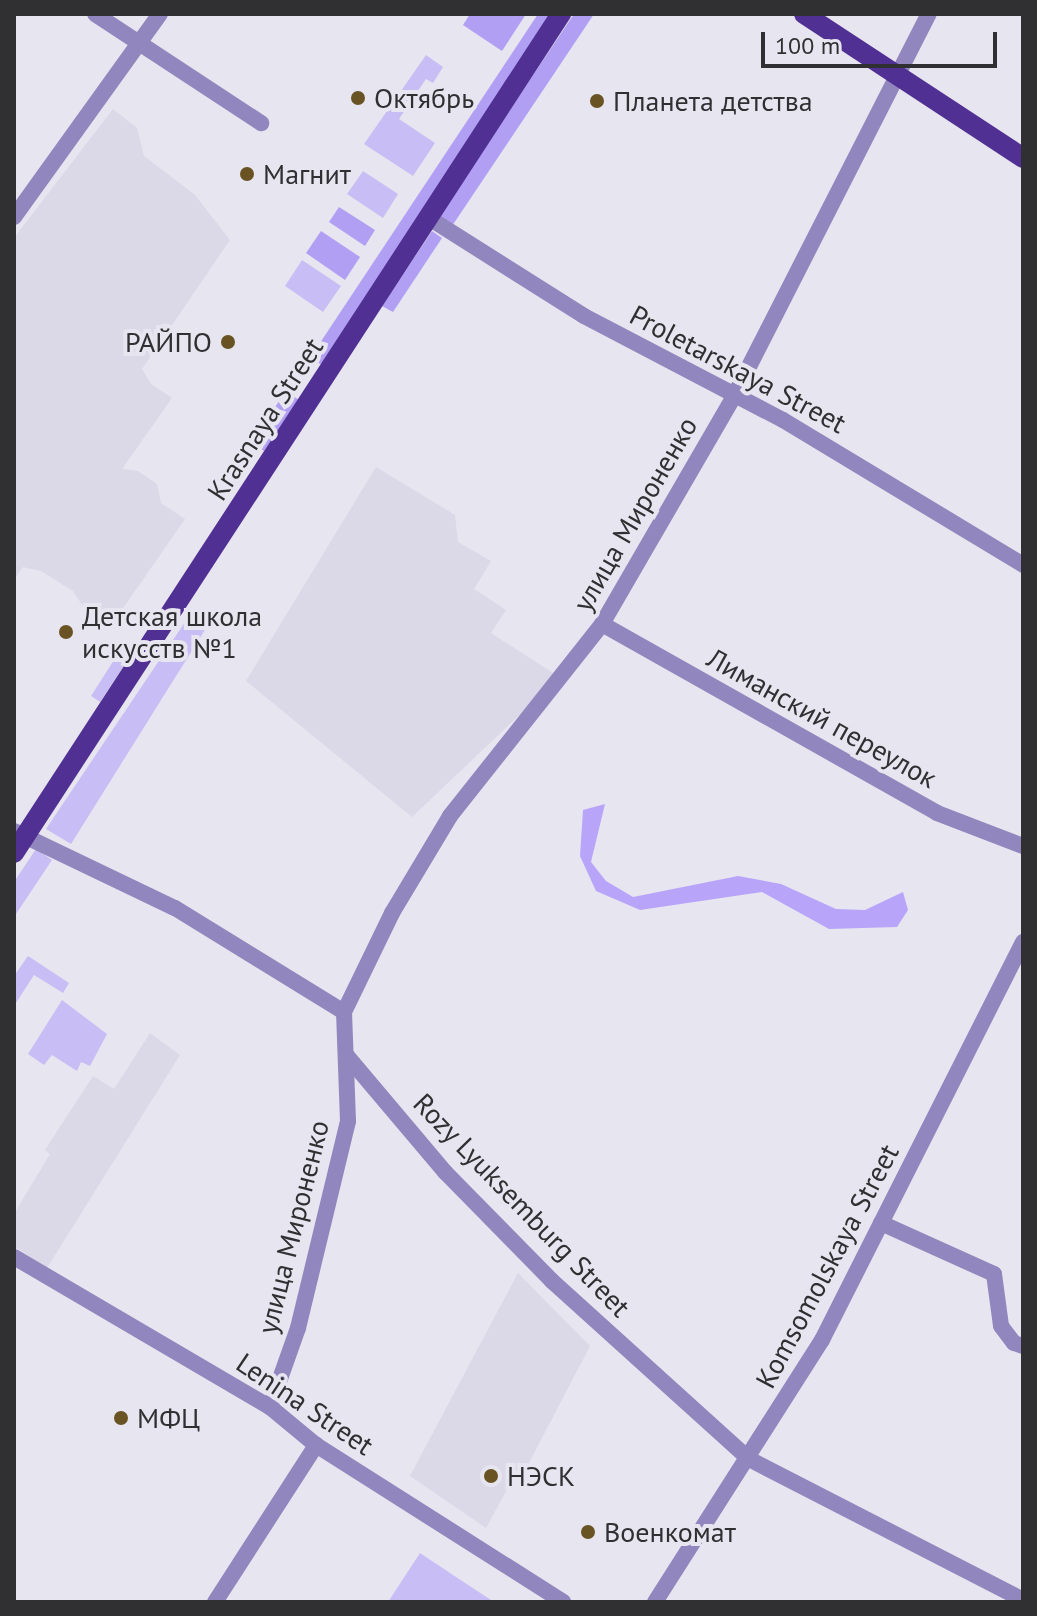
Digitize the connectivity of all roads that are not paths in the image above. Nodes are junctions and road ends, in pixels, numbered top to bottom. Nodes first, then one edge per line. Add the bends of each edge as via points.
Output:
1 (95, 14) edge
2 (160, 14) edge
3 (561, 14) edge
4 (804, 14) edge
5 (929, 14) edge
6 (142, 43) junction
7 (895, 73) junction
8 (261, 123) dead end
9 (1023, 158) edge
10 (14, 217) edge
11 (429, 218) junction
12 (734, 396) junction
13 (1023, 565) edge
14 (602, 624) junction
15 (17, 840) edge
16 (1023, 846) edge
17 (1023, 942) edge
18 (344, 1012) junction
19 (347, 1056) junction
20 (881, 1223) junction
21 (14, 1257) edge
22 (1023, 1346) edge
23 (270, 1407) junction
24 (316, 1445) junction
25 (749, 1459) junction
26 (1023, 1600) edge
27 (215, 1602) edge
28 (563, 1602) edge
29 (655, 1602) edge

1 - 6 street
2 - 6 street
3 - 11 main road, Krasnaya Street
4 - 7 main road
5 - 7 street, улица Мироненко
6 - 8 street
6 - 10 street
7 - 9 main road
7 - 12 street, улица Мироненко
11 - 12 street, Proletarskaya Street via 584,316
11 - 15 main road, Krasnaya Street
12 - 13 street, Proletarskaya Street via 833,448
12 - 14 street, улица Мироненко
14 - 16 street, Лиманский переулок via 937,813
14 - 18 street, улица Мироненко via 450,816 392,913
15 - 18 street via 175,908
17 - 20 street, Komsomolskaya Street
18 - 19 street
19 - 23 street, улица Мироненко via 348,1121 298,1328
19 - 25 street, Rozy Lyuksemburg Street via 445,1172 552,1281
20 - 22 street via 994,1274 1001,1326
20 - 25 street, Komsomolskaya Street via 822,1340
21 - 23 street, Lenina Street
23 - 24 street, Lenina Street
24 - 27 street
24 - 28 street, Lenina Street
25 - 26 street, Rozy Lyuksemburg Street
25 - 29 street, Komsomolskaya Street

